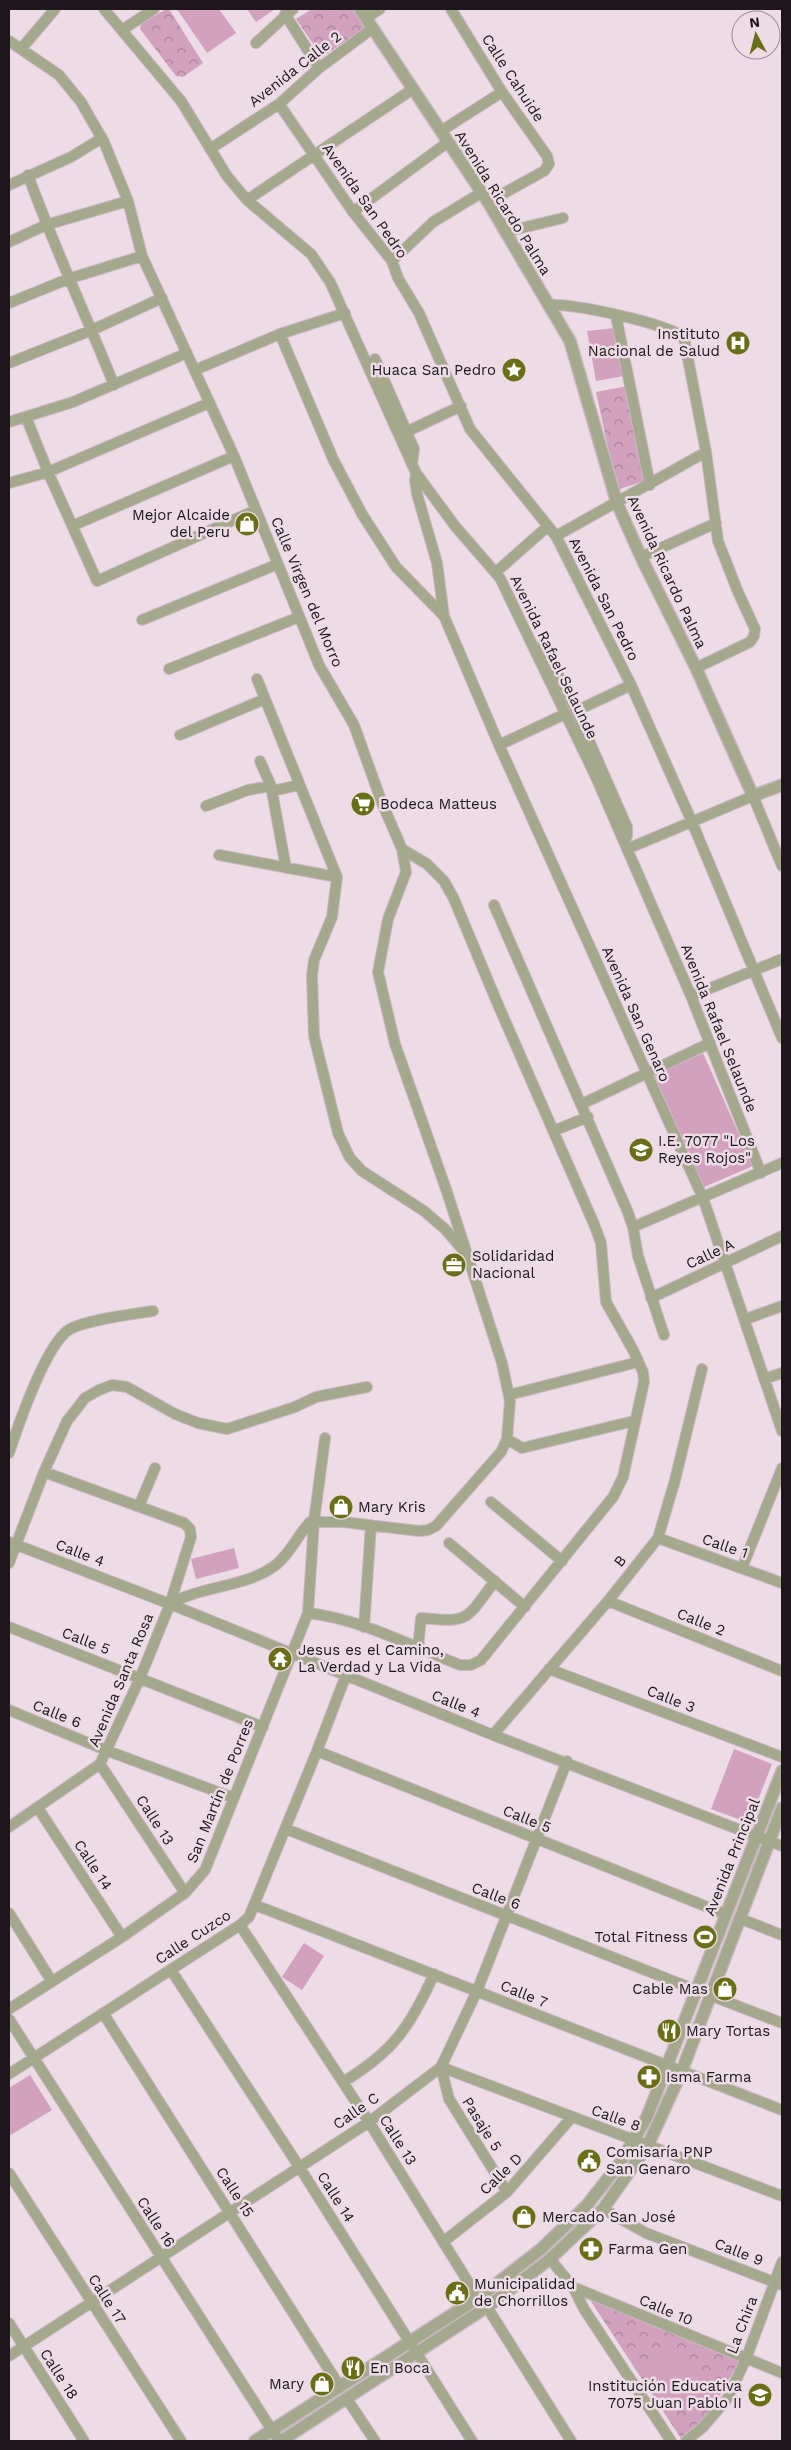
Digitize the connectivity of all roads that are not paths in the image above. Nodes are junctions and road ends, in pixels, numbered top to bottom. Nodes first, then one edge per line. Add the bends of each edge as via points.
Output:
1 (55, 9) edge
2 (104, 9) edge
3 (154, 9) edge
4 (380, 9) edge
5 (450, 9) edge
6 (289, 11) edge
7 (366, 18) edge
8 (122, 30) junction
9 (9, 41) edge
10 (256, 43) dead end
11 (21, 49) junction
12 (320, 68) junction
13 (413, 89) junction
14 (502, 92) junction
15 (280, 104) junction
16 (441, 131) junction
17 (102, 138) junction
18 (448, 142) junction
19 (210, 149) junction
20 (314, 156) junction
21 (28, 175) junction
22 (9, 185) edge
23 (484, 197) junction
24 (247, 200) junction
25 (128, 201) junction
26 (353, 212) junction
27 (563, 218) dead end
28 (46, 225) junction
29 (505, 232) junction
30 (9, 242) edge
31 (142, 256) junction
32 (392, 261) junction
33 (68, 279) junction
34 (162, 298) junction
35 (9, 303) edge
36 (548, 305) junction
37 (345, 313) junction
38 (616, 316) junction
39 (92, 330) junction
40 (280, 334) junction
41 (187, 353) junction
42 (375, 359) dead end
43 (9, 363) edge
44 (195, 370) junction
45 (114, 385) junction
46 (209, 403) junction
47 (461, 406) junction
48 (26, 417) junction
49 (9, 422) edge
50 (406, 432) junction
51 (706, 452) junction
52 (234, 456) junction
53 (414, 468) junction
54 (48, 472) junction
55 (9, 483) edge
56 (650, 485) junction
57 (617, 502) junction
58 (256, 510) junction
59 (716, 523) junction
60 (72, 526) junction
61 (547, 527) junction
62 (556, 536) junction
63 (641, 557) junction
64 (278, 564) junction
65 (496, 572) junction
66 (444, 616) junction
67 (299, 617) junction
68 (142, 620) dead end
69 (543, 644) dead end
70 (696, 668) junction
71 (169, 669) dead end
72 (257, 679) dead end
73 (631, 685) junction
74 (265, 699) junction
75 (576, 711) junction
76 (564, 714) junction
77 (180, 735) dead end
78 (499, 745) junction
79 (260, 761) dead end
80 (782, 784) edge
81 (300, 785) junction
82 (271, 788) junction
83 (753, 796) junction
84 (206, 806) dead end
85 (692, 822) junction
86 (625, 846) junction
87 (402, 850) junction
88 (218, 855) dead end
89 (782, 866) edge
90 (286, 868) junction
91 (337, 877) junction
92 (494, 905) dead end
93 (782, 959) edge
94 (754, 970) junction
95 (691, 996) junction
96 (782, 1038) edge
97 (710, 1043) junction
98 (646, 1074) junction
99 (582, 1104) junction
100 (588, 1117) junction
101 (553, 1131) junction
102 (782, 1163) edge
103 (761, 1173) junction
104 (704, 1198) junction
105 (633, 1227) junction
106 (782, 1236) edge
107 (466, 1255) junction
108 (727, 1262) junction
109 (651, 1298) junction
110 (782, 1306) edge
111 (153, 1311) dead end
112 (746, 1319) junction
113 (664, 1335) dead end
114 (638, 1362) junction
115 (702, 1369) dead end
116 (782, 1373) edge
117 (764, 1379) junction
118 (367, 1387) dead end
119 (509, 1395) junction
120 (634, 1421) junction
121 (782, 1431) edge
122 (325, 1438) dead end
123 (507, 1439) junction
124 (9, 1453) edge
125 (154, 1468) dead end
126 (782, 1468) edge
127 (44, 1472) junction
128 (491, 1502) dead end
129 (139, 1506) junction
130 (314, 1521) junction
131 (371, 1525) junction
132 (658, 1538) junction
133 (12, 1543) edge
134 (450, 1543) dead end
135 (562, 1561) junction
136 (9, 1563) edge
137 (742, 1568) junction
138 (495, 1581) junction
139 (782, 1582) edge
140 (608, 1600) junction
141 (170, 1604) junction
142 (525, 1607) junction
143 (308, 1613) junction
144 (9, 1627) edge
145 (364, 1627) junction
146 (418, 1649) junction
147 (292, 1654) junction
148 (549, 1669) junction
149 (782, 1671) edge
150 (346, 1675) junction
151 (140, 1678) junction
152 (9, 1710) edge
153 (263, 1727) junction
154 (493, 1735) junction
155 (108, 1751) junction
156 (318, 1752) junction
157 (782, 1757) edge
158 (567, 1762) junction
159 (100, 1764) junction
160 (782, 1771) edge
161 (234, 1798) junction
162 (38, 1808) junction
163 (782, 1808) edge
164 (9, 1827) edge
165 (286, 1829) junction
166 (756, 1836) junction
167 (537, 1840) junction
168 (770, 1842) junction
169 (782, 1846) edge
170 (185, 1893) junction
171 (255, 1905) junction
172 (9, 1913) edge
173 (725, 1914) junction
174 (506, 1916) junction
175 (741, 1919) junction
176 (240, 1926) junction
177 (782, 1935) edge
178 (122, 1937) junction
179 (171, 1970) junction
180 (434, 1974) junction
181 (51, 1980) junction
182 (696, 1990) junction
183 (477, 1991) junction
184 (712, 1996) junction
185 (9, 2008) edge
186 (103, 2014) junction
187 (9, 2019) edge
188 (782, 2023) edge
189 (33, 2058) junction
190 (441, 2067) junction
191 (667, 2067) junction
192 (681, 2073) junction
193 (9, 2074) edge
194 (342, 2082) junction
195 (782, 2110) edge
196 (571, 2118) junction
197 (369, 2122) junction
198 (634, 2141) junction
199 (648, 2145) junction
200 (300, 2168) junction
201 (9, 2173) edge
202 (507, 2192) junction
203 (782, 2196) edge
204 (604, 2209) junction
205 (231, 2213) junction
206 (444, 2242) junction
207 (161, 2258) junction
208 (550, 2259) junction
209 (782, 2262) edge
210 (778, 2283) edge
211 (573, 2287) junction
212 (478, 2298) junction
213 (92, 2302) junction
214 (487, 2307) junction
215 (9, 2324) edge
216 (410, 2342) junction
217 (23, 2346) junction
218 (417, 2354) junction
219 (9, 2356) edge
220 (746, 2359) junction
221 (782, 2373) edge
222 (340, 2386) junction
223 (347, 2399) junction
224 (272, 2430) junction
225 (84, 2441) edge
226 (181, 2441) edge
227 (255, 2441) edge
228 (280, 2441) edge
229 (375, 2441) edge
230 (472, 2441) edge
231 (571, 2441) edge
232 (671, 2441) edge
233 (686, 2441) edge

1 - 11 street
2 - 8 street, Avenida Rafael Selaunde
3 - 8 street
4 - 7 street, Avenida Calle 2
5 - 14 street, Calle Cahuide
6 - 10 street
6 - 12 street
7 - 12 street, Avenida Calle 2
7 - 13 street, Avenida Ricardo Palma
8 - 19 street, Avenida Rafael Selaunde via 181,101
9 - 11 street, Calle Virgen del Morro
11 - 17 street, Calle Virgen del Morro via 59,75 81,102
12 - 15 street, Avenida Calle 2
13 - 16 street, Avenida Ricardo Palma
13 - 20 street
14 - 16 street
14 - 23 street, Calle Cahuide via 547,156 549,164 544,172
15 - 19 street, Avenida Calle 2
15 - 20 street, Avenida San Pedro
16 - 18 street, Avenida Ricardo Palma
17 - 21 street via 71,157
17 - 25 street, Calle Virgen del Morro
18 - 23 street, Avenida Ricardo Palma
18 - 26 street
19 - 24 street, Avenida Rafael Selaunde
20 - 24 street
20 - 26 street, Avenida San Pedro
21 - 22 street
21 - 28 street
23 - 29 street, Avenida Ricardo Palma
23 - 32 street via 433,222
24 - 37 street, Avenida Rafael Selaunde via 311,254
25 - 28 street
25 - 31 street, Calle Virgen del Morro
26 - 32 street, Avenida San Pedro
27 - 29 street
28 - 30 street
28 - 33 street
29 - 36 street, Avenida Ricardo Palma
31 - 33 street
31 - 34 street, Calle Virgen del Morro
32 - 47 street, Avenida San Pedro
33 - 35 street
33 - 39 street
34 - 39 street
34 - 41 street, Calle Virgen del Morro
36 - 38 street via 565,305
36 - 57 street, Avenida Ricardo Palma via 570,341
37 - 40 street
37 - 53 street, Avenida Rafael Selaunde
38 - 51 street via 671,329 684,338
38 - 56 street
39 - 43 street
39 - 45 street
40 - 44 street
40 - 66 street via 333,459 362,514 396,566
41 - 44 street, Calle Virgen del Morro
41 - 45 street
42 - 50 street
44 - 46 street, Calle Virgen del Morro
45 - 48 street
46 - 52 street, Calle Virgen del Morro
46 - 54 street
47 - 50 street
47 - 61 street, Avenida San Pedro via 470,429
48 - 49 street
48 - 54 street
50 - 53 street via 415,454
51 - 56 street
51 - 59 street
52 - 58 street, Calle Virgen del Morro
52 - 60 street
53 - 65 street, Avenida Rafael Selaunde via 455,526
53 - 66 street via 417,494 437,564
54 - 55 street
54 - 60 street
56 - 57 street
57 - 62 street
57 - 63 street, Avenida Ricardo Palma
58 - 60 street via 97,580
58 - 64 street, Calle Virgen del Morro
59 - 63 street
59 - 70 street via 724,561 755,629 750,642
61 - 62 street, Avenida San Pedro
61 - 65 street
62 - 73 street, Avenida San Pedro
63 - 70 street, Avenida Ricardo Palma
64 - 67 street, Calle Virgen del Morro
64 - 68 street
65 - 76 street, Avenida Rafael Selaunde
66 - 78 street, Avenida San Genaro
67 - 71 street
67 - 87 street, Calle Virgen del Morro via 319,665 354,725
69 - 75 street
70 - 83 street, Avenida Ricardo Palma
72 - 74 street
73 - 75 street
73 - 85 street, Avenida San Pedro
74 - 77 street
74 - 81 street
75 - 86 street via 627,827
76 - 78 street
76 - 86 street, Avenida Rafael Selaunde via 595,775
78 - 98 street, Avenida San Genaro
79 - 82 street
80 - 83 street
81 - 82 street
81 - 91 street
82 - 84 street via 248,790
82 - 90 street
83 - 85 street
83 - 89 street, Avenida Ricardo Palma
85 - 86 street
85 - 94 street, Avenida San Pedro
86 - 95 street, Avenida Rafael Selaunde
87 - 101 street via 427,864 444,881 454,898
87 - 107 street, Calle Virgen del Morro via 406,872 388,919 378,972 395,1044
88 - 90 street
90 - 91 street
91 - 107 street via 332,917 314,960 312,976 314,1036 338,1133 350,1158 362,1171 424,1211 445,1229
92 - 99 street
93 - 94 street
94 - 95 street
94 - 96 street, Avenida San Pedro
95 - 97 street, Avenida Rafael Selaunde
97 - 98 street
97 - 103 street, Avenida Rafael Selaunde
98 - 99 street
98 - 104 street, Avenida San Genaro
99 - 100 street
100 - 101 street
100 - 105 street
101 - 114 street via 601,1243 606,1302
102 - 103 street
103 - 104 street
104 - 105 street
104 - 108 street, Avenida San Genaro
105 - 109 street
106 - 108 street, Calle A
107 - 119 street via 502,1363
108 - 109 street, Calle A
108 - 112 street, Avenida San Genaro
109 - 113 street
110 - 112 street
111 - 124 street via 111,1318 66,1332 45,1362
112 - 117 street, Avenida San Genaro
114 - 119 street
114 - 120 street via 644,1382
115 - 132 street, B
116 - 117 street
117 - 121 street, Avenida San Genaro
118 - 127 street via 316,1397 226,1429 183,1417 127,1386 112,1385 85,1398 75,1409
119 - 123 street
120 - 123 street via 522,1448
120 - 135 street via 623,1477 613,1497
122 - 130 street, San Martín de Porres
123 - 131 street via 501,1452 436,1526 419,1531
125 - 129 street
126 - 137 street
127 - 129 street
127 - 133 street
128 - 135 street
129 - 141 street, Avenida Santa Rosa via 184,1523 190,1529
130 - 131 street
130 - 141 street via 307,1525 276,1564 258,1575 182,1597
130 - 143 street, San Martín de Porres
131 - 145 street
132 - 137 street, Calle 1
132 - 140 street, B
133 - 136 street
133 - 141 street, Calle 4
134 - 138 street
135 - 142 street
137 - 139 street, Calle 1
138 - 142 street
138 - 146 street via 468,1616 450,1621 421,1618
140 - 148 street, B
140 - 149 street, Calle 2
141 - 147 street, Calle 4
141 - 151 street, Avenida Santa Rosa
142 - 146 street via 481,1660 471,1665 460,1665
143 - 145 street via 332,1616
143 - 147 street, San Martín de Porres
144 - 151 street, Calle 5
145 - 146 street
147 - 150 street, Calle 4
147 - 153 street, San Martín de Porres
148 - 154 street, B
148 - 157 street, Calle 3
150 - 154 street, Calle 4
150 - 156 street, Calle Cuzco
151 - 153 street, Calle 5
151 - 155 street, Avenida Santa Rosa
152 - 155 street, Calle 6
153 - 161 street, San Martín de Porres
154 - 158 street, Calle 4
155 - 159 street, Avenida Santa Rosa
155 - 161 street, Calle 6
156 - 165 street, Calle Cuzco
156 - 167 street, Calle 5
158 - 166 street, Calle 4
158 - 167 street, Calle C
159 - 162 street, Avenida Santa Rosa
159 - 170 street, Calle 13
160 - 166 street, Avenida Principal
161 - 170 street, San Martín de Porres via 205,1870
162 - 164 street, Avenida Santa Rosa
162 - 178 street, Calle 14
163 - 168 street, Avenida Principal
165 - 171 street, Calle Cuzco
165 - 174 street, Calle 6
166 - 168 street, Calle 4
166 - 173 street, Avenida Principal
167 - 173 street, Calle 5
167 - 174 street, Calle C
168 - 169 street, Calle 4
168 - 175 street, Avenida Principal
170 - 178 street, San Martín de Porres
171 - 176 street, Calle Cuzco
171 - 180 street, Calle 7
172 - 181 street
173 - 182 street, Avenida Principal
174 - 182 street, Calle 6
174 - 183 street, Calle C
175 - 177 street
175 - 184 street, Avenida Principal
176 - 179 street, Calle Cuzco
176 - 194 street, Calle 13
178 - 181 street, San Martín de Porres
179 - 186 street, Calle Cuzco
179 - 200 street, Calle 14
180 - 183 street, Calle 7
180 - 194 street via 407,2028 384,2053
181 - 185 street, San Martín de Porres
182 - 191 street, Avenida Principal
183 - 190 street, Calle C
183 - 191 street, Calle 7
184 - 188 street
184 - 192 street, Avenida Principal
186 - 189 street, Calle Cuzco
186 - 205 street, Calle 15
187 - 189 street, Calle 16
189 - 193 street, Calle Cuzco
189 - 207 street, Calle 16
190 - 196 street, Calle 8
190 - 197 street, Calle C
190 - 202 street, Pasaje 5 via 449,2099
191 - 192 street, Calle 7
191 - 198 street, Avenida Principal
192 - 195 street, Calle 7
192 - 199 street, Avenida Principal
194 - 197 street, Calle 13
196 - 198 street, Calle 8
196 - 202 street, Calle D
197 - 200 street, Calle C
197 - 206 street, Calle 13
198 - 199 street, Calle 8
198 - 212 street, Avenida Principal via 587,2205 541,2249
199 - 203 street, Calle 8
199 - 204 street, Avenida Principal
200 - 205 street, Calle C
200 - 216 street, Calle 14
201 - 213 street, Calle 17
202 - 206 street, Calle D
204 - 208 street, Avenida Principal
204 - 210 street, Calle 9 via 646,2233
205 - 207 street, Calle C
205 - 222 street, Calle 15
206 - 212 street, Calle 13
207 - 213 street, Calle C
207 - 224 street, Calle 16
208 - 211 street, Calle 10
208 - 214 street, Avenida Principal
209 - 210 street, La Chira
210 - 220 street, La Chira
211 - 220 street, Calle 10
211 - 232 street via 584,2309
212 - 216 street, Avenida Principal
213 - 217 street, Calle C
213 - 226 street, Calle 17
214 - 218 street, Avenida Principal
214 - 231 street
215 - 217 street, Calle 18
216 - 218 street, Calle 14
216 - 222 street, Avenida Principal
217 - 219 street, Calle C
217 - 225 street, Calle 18
218 - 223 street, Avenida Principal
218 - 230 street, Calle 14
220 - 221 street, Calle 10
220 - 233 street, La Chira via 727,2399
222 - 224 street, Avenida Principal
223 - 228 street, Avenida Principal
223 - 229 street
224 - 227 street, Avenida Principal
224 - 228 street, Calle 16

